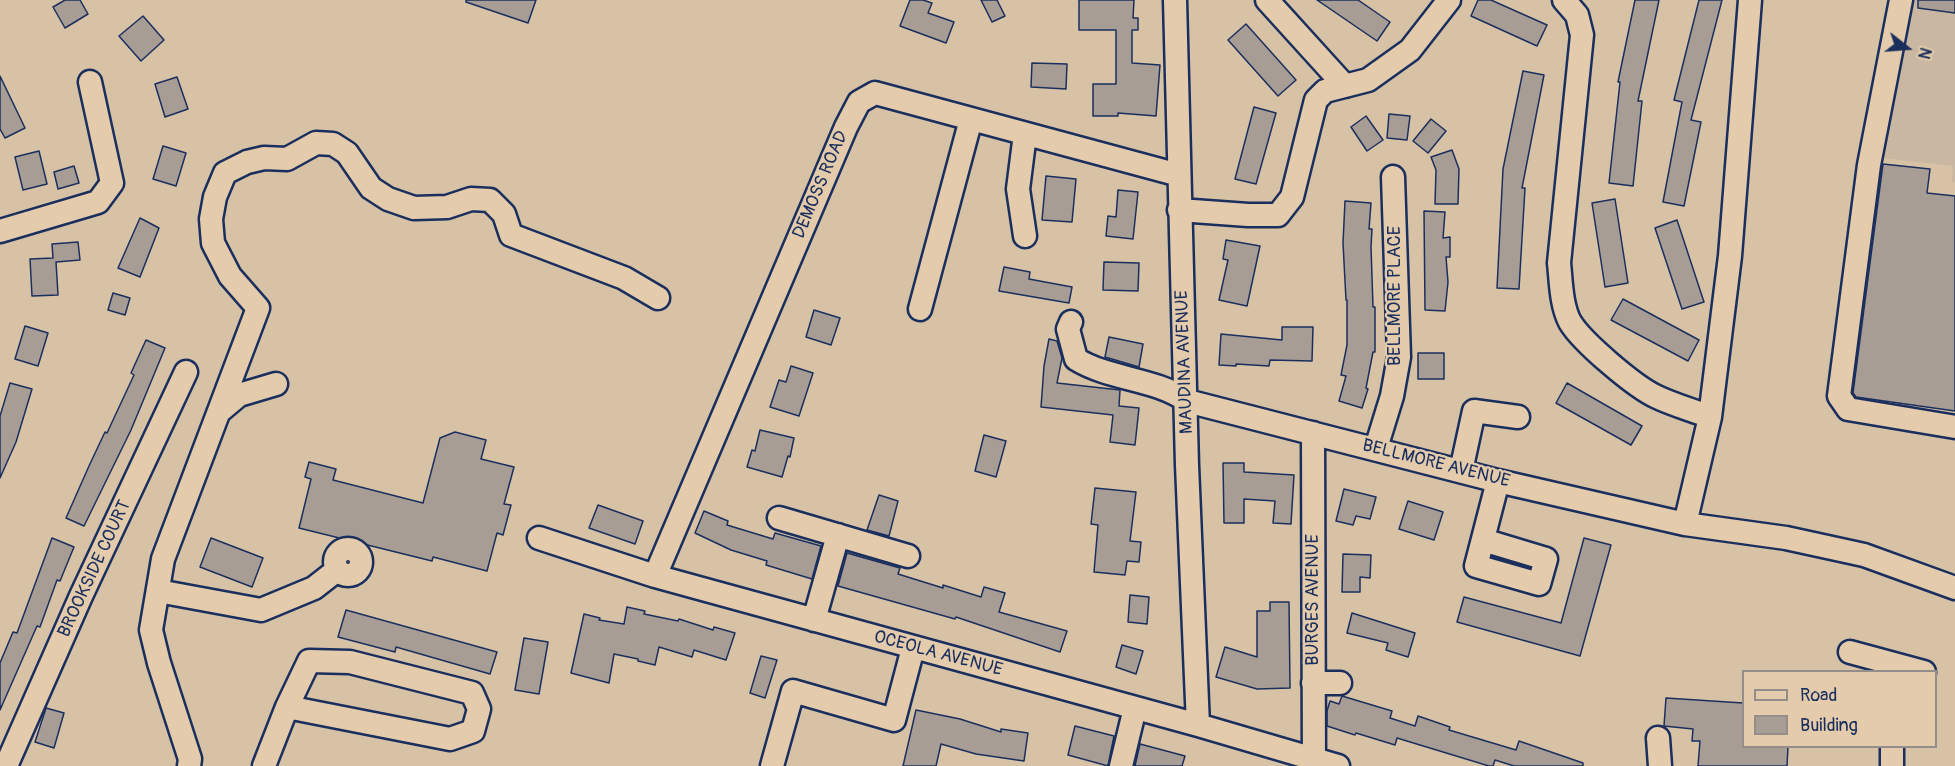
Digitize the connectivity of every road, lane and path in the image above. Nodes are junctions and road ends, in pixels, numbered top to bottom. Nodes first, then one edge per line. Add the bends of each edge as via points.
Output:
1 (1175, 0) edge
2 (1267, 0) edge
3 (1449, 0) edge
4 (1564, 0) edge
5 (1750, 0) edge
6 (1901, 0) edge
7 (90, 82) dead end
8 (1345, 86) junction
9 (971, 119) junction
10 (1026, 134) junction
11 (1179, 175) junction
12 (1393, 177) dead end
13 (1179, 210) junction
14 (0, 231) edge
15 (1025, 236) dead end
16 (658, 298) dead end
17 (920, 309) dead end
18 (1071, 322) dead end
19 (186, 372) dead end
20 (276, 384) dead end
21 (1187, 401) junction
22 (219, 412) junction
23 (1518, 417) dead end
24 (1710, 417) junction
25 (1955, 427) edge
26 (1313, 434) junction
27 (1376, 448) junction
28 (1461, 471) junction
29 (1498, 481) junction
30 (779, 519) dead end
31 (1685, 524) junction
32 (838, 536) junction
33 (539, 538) dead end
34 (1483, 540) dead end
35 (908, 556) dead end
36 (337, 570) dead end
37 (655, 576) junction
38 (1955, 588) edge
39 (158, 591) junction
40 (814, 620) junction
41 (913, 648) junction
42 (1850, 652) dead end
43 (1893, 668) edge
44 (1908, 670) edge
45 (1313, 683) junction
46 (1340, 683) dead end
47 (287, 707) junction
48 (1136, 708) junction
49 (1198, 725) junction
50 (1658, 738) dead end
51 (1892, 748) edge
52 (1314, 763) edge
53 (6, 766) edge
54 (189, 766) edge
55 (264, 766) edge
56 (772, 766) edge
57 (1121, 766) edge
58 (1338, 766) edge
59 (1660, 766) edge
60 (1892, 766) edge

1 - 11 street, MAUDINA AVENUE
2 - 8 street
3 - 8 street via 1410,50 1368,80
4 - 24 street via 1577,15 1582,34 1559,263 1570,321 1618,370 1656,396
5 - 24 street via 1730,256
6 - 25 street via 1869,165 1839,396 1848,409
7 - 14 street via 112,183 98,202
8 - 13 street via 1316,99 1292,197 1278,215
9 - 10 street, DEMOSS ROAD
9 - 17 street
9 - 37 street, DEMOSS ROAD via 875,93 859,102
10 - 11 street, DEMOSS ROAD
10 - 15 street via 1018,189
11 - 13 street, MAUDINA AVENUE
12 - 27 street, BELLMORE PLACE via 1399,357
13 - 21 street, MAUDINA AVENUE
16 - 22 street via 624,278 510,235 504,214 490,200 414,208 388,199 371,188 347,153 333,144 316,142 286,159 264,158 225,173 215,197 211,219 213,243 230,276 258,308
18 - 21 street, BELLMORE AVENUE via 1068,329 1076,359 1176,393
19 - 53 street, BROOKSIDE COURT
20 - 22 street via 239,395
21 - 26 street, BELLMORE AVENUE
21 - 49 street, MAUDINA AVENUE
22 - 39 street via 163,559
23 - 28 street via 1474,411
24 - 31 street
26 - 27 street, BELLMORE AVENUE
26 - 45 street, BURGES AVENUE
27 - 28 street, BELLMORE AVENUE
28 - 29 street, BELLMORE AVENUE
29 - 31 street, BELLMORE AVENUE
29 - 34 street
30 - 32 street
31 - 38 street, BELLMORE AVENUE via 1786,538 1864,555
32 - 35 street
32 - 40 street
33 - 37 street, OCEOLA AVENUE
36 - 39 street via 314,588 261,610
37 - 40 street, OCEOLA AVENUE
39 - 54 street via 151,630
40 - 41 street, OCEOLA AVENUE
41 - 48 street, OCEOLA AVENUE
41 - 56 street via 894,720 793,691
42 - 43 street
43 - 44 street
45 - 46 street
45 - 52 street, BURGES AVENUE
47 - 47 street via 309,661 350,662 472,693 479,709 473,731 450,739
47 - 55 street
48 - 49 street, OCEOLA AVENUE
48 - 57 street
49 - 52 street, OCEOLA AVENUE
50 - 59 street
51 - 60 street
52 - 58 street, OCEOLA AVENUE

